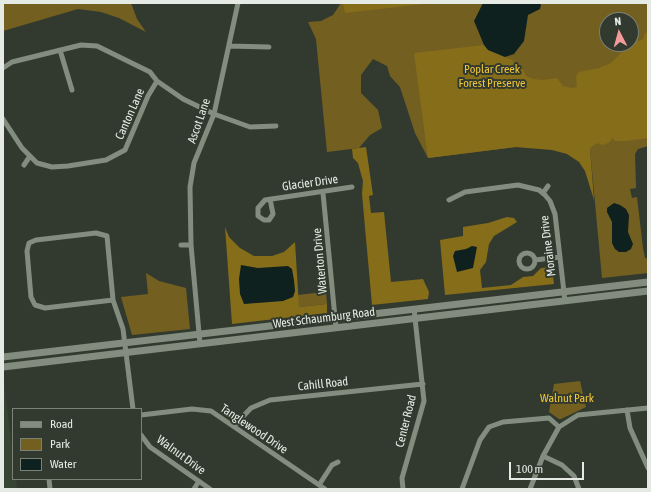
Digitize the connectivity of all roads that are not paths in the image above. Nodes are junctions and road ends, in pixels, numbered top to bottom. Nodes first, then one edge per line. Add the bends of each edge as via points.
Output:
1 (238, 3) edge
2 (229, 46) junction
3 (269, 47) dead end
4 (60, 50) junction
5 (3, 68) edge
6 (157, 81) junction
7 (72, 90) dead end
8 (214, 114) junction
9 (3, 119) edge
10 (276, 126) dead end
11 (30, 156) junction
12 (24, 165) dead end
13 (548, 186) dead end
14 (352, 188) dead end
15 (323, 192) junction
16 (542, 193) junction
17 (270, 199) dead end
18 (449, 200) dead end
19 (191, 245) junction
20 (181, 246) dead end
21 (560, 257) junction
22 (535, 260) dead end
23 (648, 282) edge
24 (648, 291) edge
25 (564, 292) junction
26 (113, 300) junction
27 (565, 301) junction
28 (414, 309) junction
29 (335, 318) junction
30 (415, 318) junction
31 (336, 328) junction
32 (199, 334) junction
33 (125, 343) junction
34 (200, 344) junction
35 (127, 352) junction
36 (3, 357) edge
37 (3, 367) edge
38 (423, 384) junction
39 (133, 408) edge
40 (648, 408) edge
41 (627, 410) junction
42 (142, 415) edge
43 (234, 426) junction
44 (559, 427) junction
45 (142, 436) edge
46 (542, 456) junction
47 (338, 462) dead end
48 (648, 468) edge
49 (199, 481) junction
50 (319, 485) junction
51 (194, 489) edge
52 (210, 489) edge
53 (325, 489) edge
54 (403, 489) edge
55 (462, 489) edge
56 (530, 489) edge
57 (579, 489) edge

1 - 2 street, Ascot Lane
2 - 3 street
2 - 8 street, Ascot Lane
4 - 5 street via 12,62
4 - 6 street via 81,45 97,46 145,70
4 - 7 street
6 - 8 street via 184,99
6 - 11 street, Canton Lane via 125,150 106,160 68,166 52,167 37,163
8 - 10 street via 250,127
8 - 19 street, Ascot Lane via 194,163 190,187
9 - 11 street, Canton Lane
11 - 12 street
13 - 16 street
14 - 15 street, Glacier Drive
15 - 17 street, Glacier Drive
15 - 29 street, Waterton Drive
16 - 18 street via 534,188 518,186 465,192
16 - 21 street, Moraine Drive via 554,208
19 - 20 street
19 - 32 street, Ascot Lane
21 - 22 street
21 - 25 street, Moraine Drive
23 - 25 main road, West Schaumburg Road
24 - 27 main road, West Schaumburg Road
25 - 27 street, Moraine Drive
25 - 28 main road, West Schaumburg Road
26 - 26 street via 107,236 96,233 29,243 27,251 31,297 35,305 45,308
26 - 33 street via 123,328
27 - 30 main road, West Schaumburg Road
28 - 29 main road, West Schaumburg Road
28 - 30 street, Center Road
29 - 31 street, Waterton Drive
29 - 32 main road, West Schaumburg Road
30 - 31 main road, West Schaumburg Road
30 - 38 street, Center Road
31 - 34 main road, West Schaumburg Road
32 - 33 main road, West Schaumburg Road
32 - 34 street, Ascot Lane
33 - 35 street
33 - 36 main road, West Schaumburg Road
34 - 35 main road, West Schaumburg Road
35 - 37 main road, West Schaumburg Road
35 - 39 street
38 - 43 street, Cahill Road via 270,400 251,408
38 - 54 street, Center Road via 424,401 402,478
40 - 41 street
41 - 44 street via 578,416
41 - 48 street via 630,428
42 - 43 street, Tanglewood Drive via 192,409 211,411
43 - 50 street, Tanglewood Drive
44 - 46 street
44 - 55 street via 549,418 503,422 489,427 480,440
45 - 49 street, Walnut Drive via 150,447
46 - 56 street
46 - 57 street via 562,465 574,476
47 - 50 street via 332,465
49 - 51 street
49 - 52 street, Walnut Drive
50 - 53 street, Tanglewood Drive

